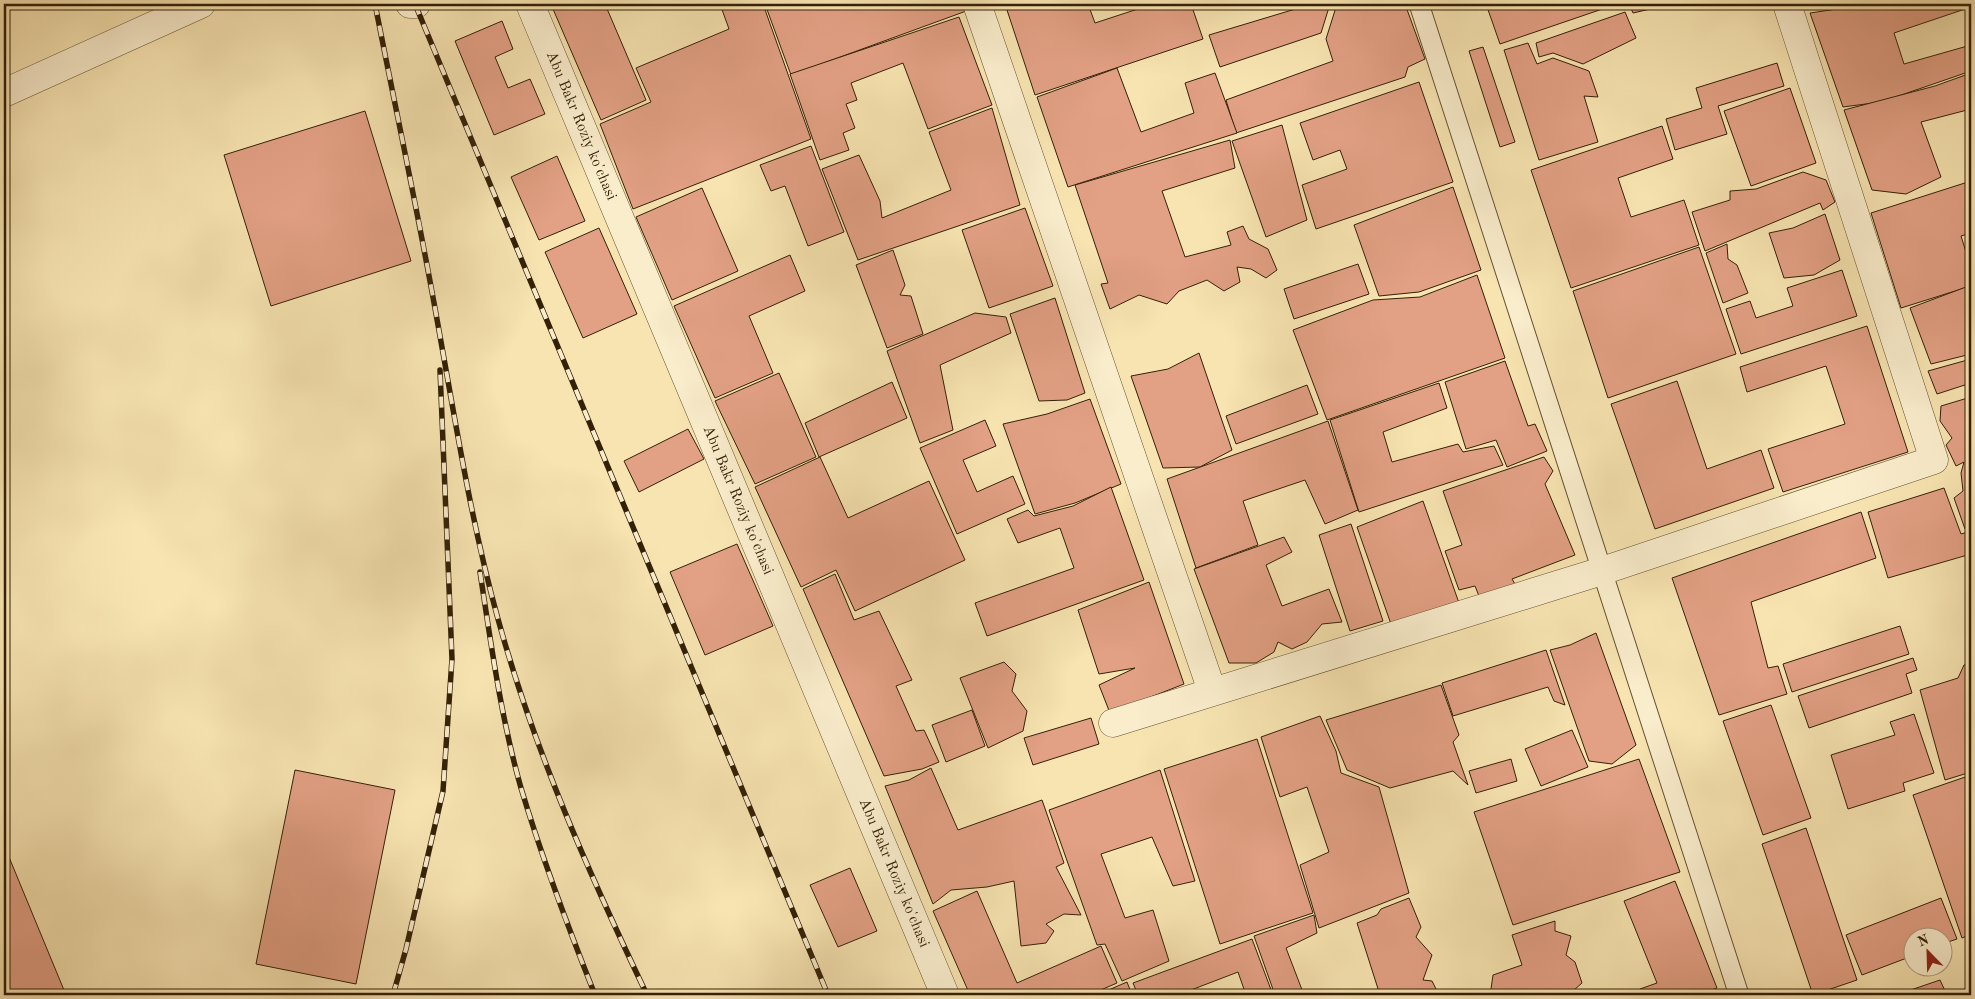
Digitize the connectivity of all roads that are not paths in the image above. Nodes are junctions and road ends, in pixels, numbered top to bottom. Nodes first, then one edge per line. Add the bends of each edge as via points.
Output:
1 (201, 4) edge
2 (410, 4) edge
3 (416, 4) edge
4 (530, 4) edge
5 (977, 4) edge
6 (1419, 4) edge
7 (1787, 4) edge
8 (4, 93) edge
9 (1602, 571) junction
10 (1212, 691) junction
11 (1113, 723) dead end
12 (946, 995) edge
13 (1739, 995) edge

1 - 8 street
2 - 3 street
4 - 12 street, Abu Bakr Roziy ko'chasi
5 - 10 street
6 - 9 lane
7 - 9 street via 1934,460
9 - 10 street
9 - 13 lane
10 - 11 street

